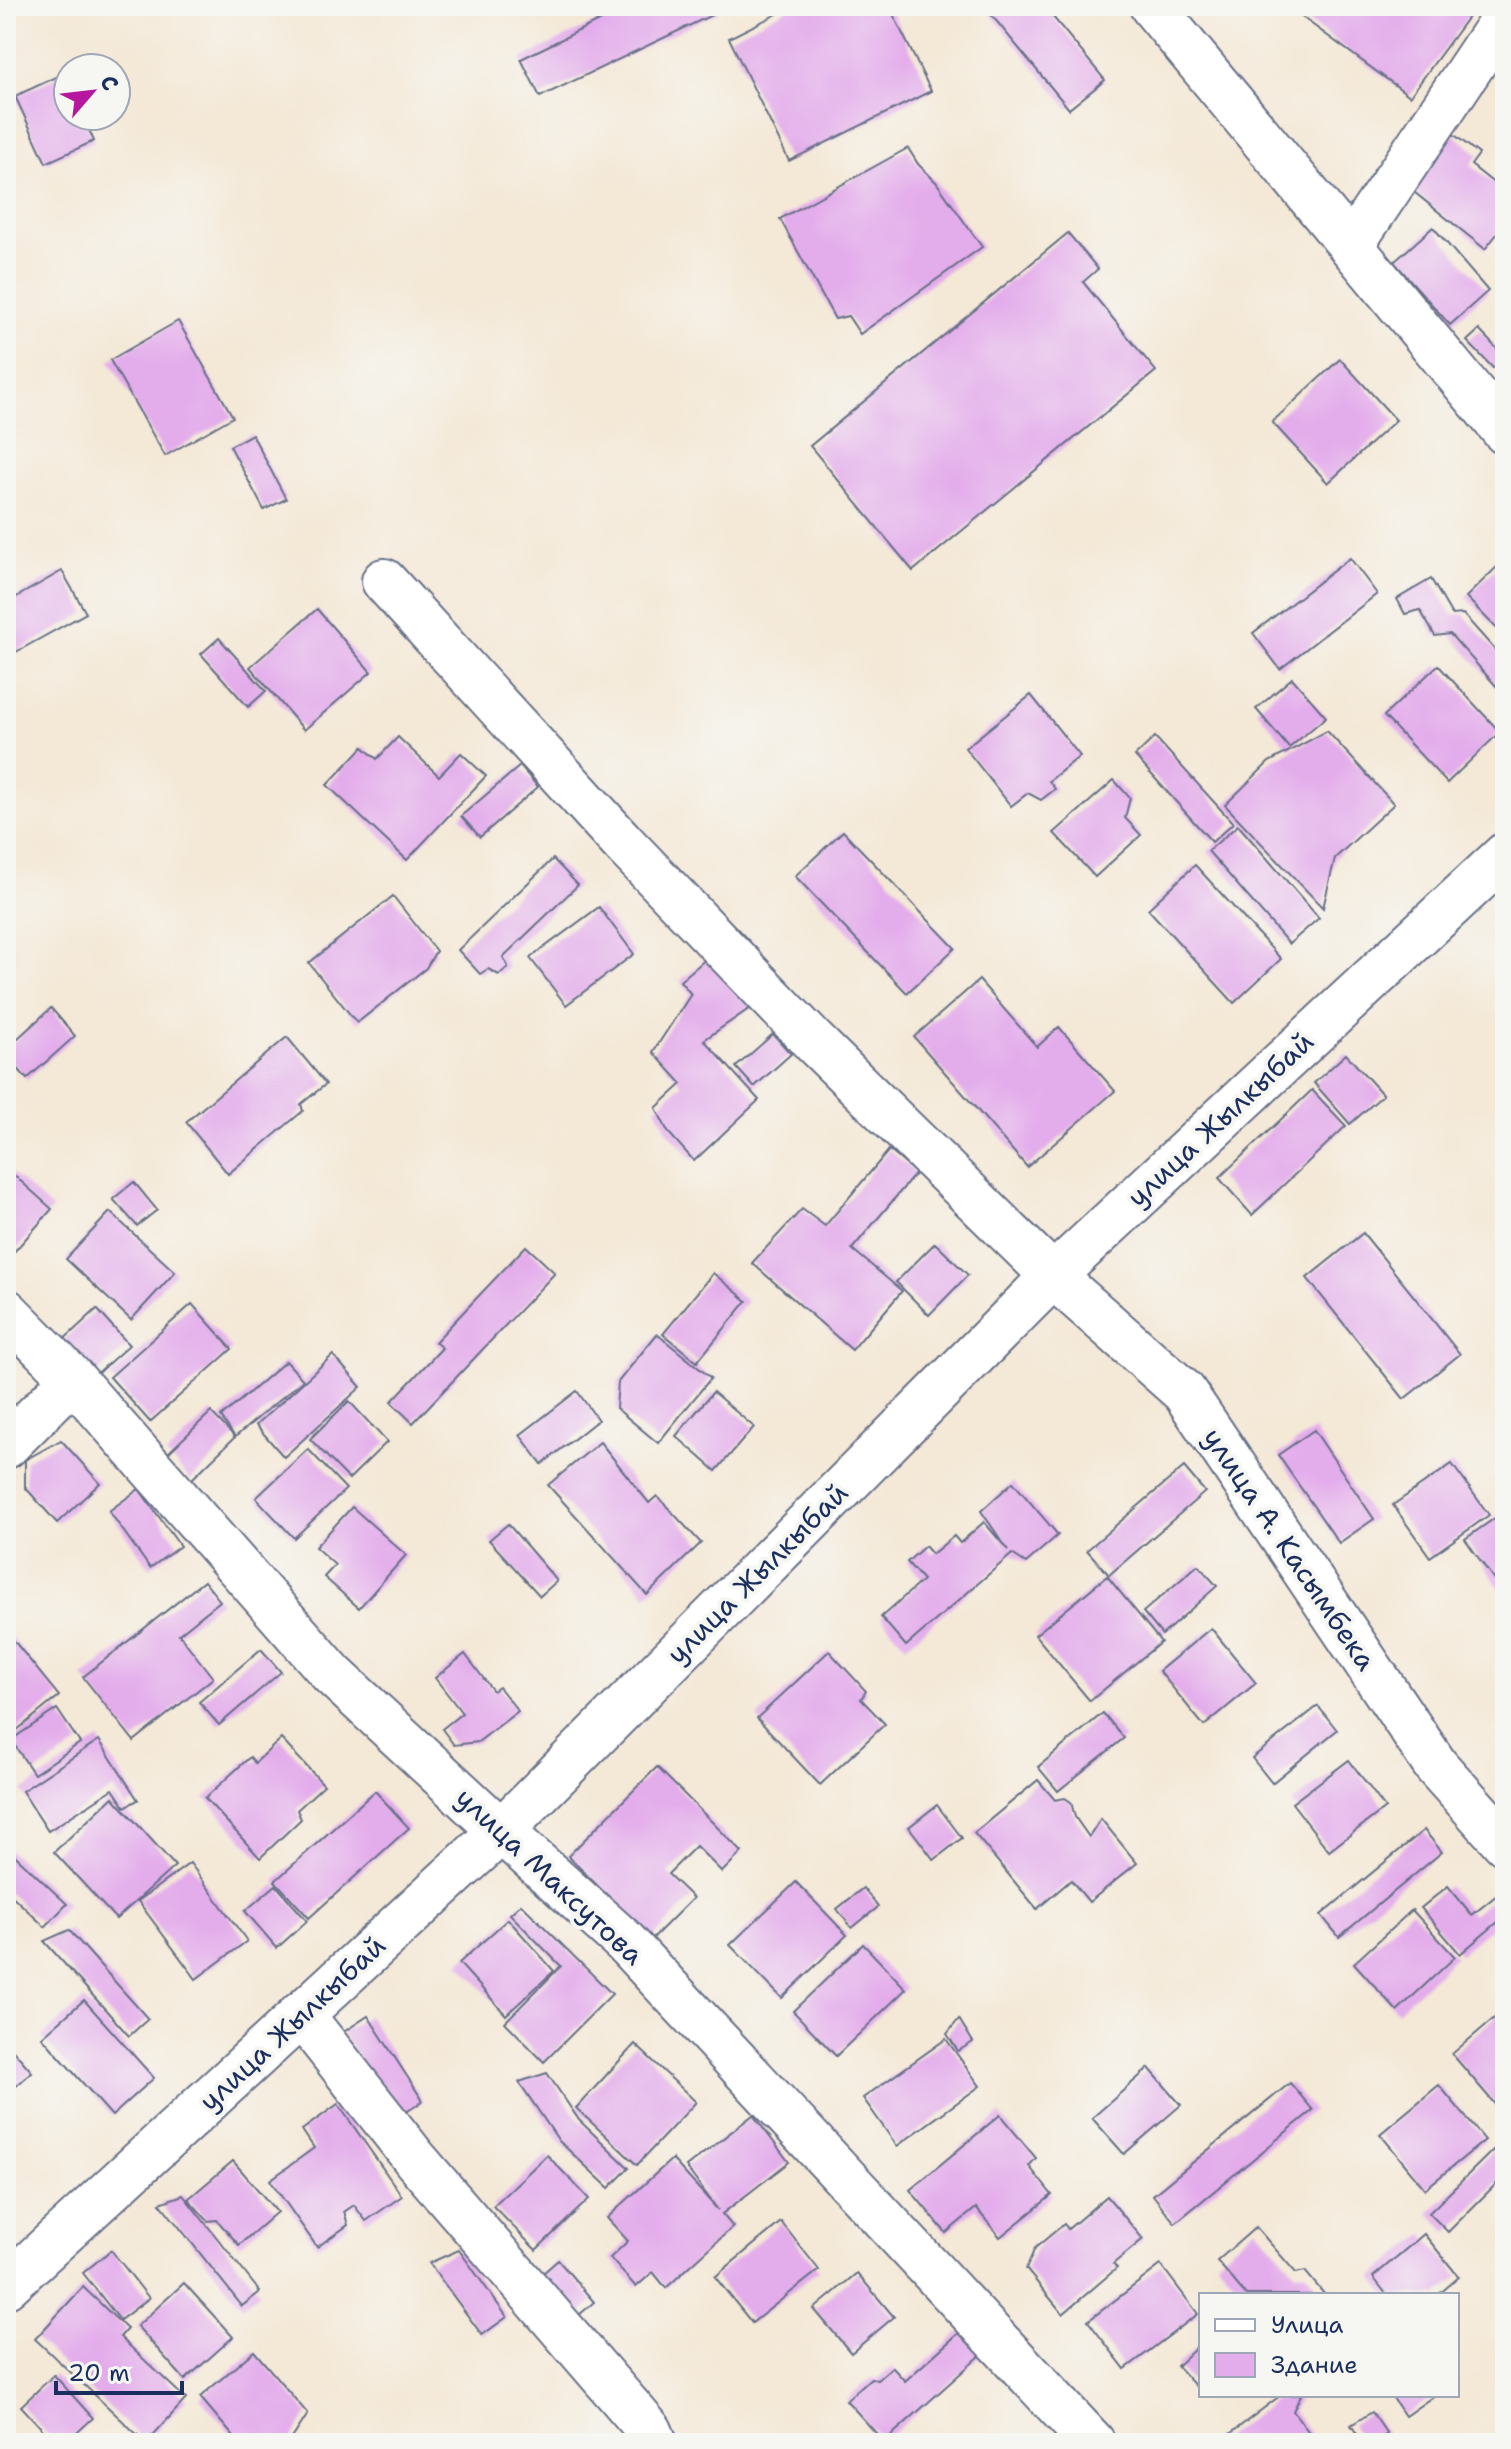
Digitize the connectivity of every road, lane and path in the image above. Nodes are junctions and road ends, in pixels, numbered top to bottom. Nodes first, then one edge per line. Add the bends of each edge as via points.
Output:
1 (1152, 6) edge
2 (1505, 16) edge
3 (1352, 244) junction
4 (1505, 432) edge
5 (384, 581) dead end
6 (1505, 855) edge
7 (1053, 1276) junction
8 (6, 1311) edge
9 (73, 1379) junction
10 (6, 1446) edge
11 (501, 1831) junction
12 (1505, 1843) edge
13 (301, 2014) junction
14 (6, 2286) edge
15 (655, 2443) edge
16 (1093, 2443) edge

1 - 3 street
2 - 3 street
3 - 4 street
5 - 7 street, улица А. Касымбека via 772,998
6 - 7 street, улица Жылкыбай
7 - 11 street, улица Жылкыбай
7 - 12 street, улица А. Касымбека via 1184,1392 1436,1766
8 - 9 street, улица Максутова
9 - 10 street
9 - 11 street, улица Максутова via 332,1674
11 - 13 street, улица Жылкыбай
11 - 16 street, улица Максутова via 624,1941
13 - 14 street, улица Жылкыбай
13 - 15 street via 415,2159

